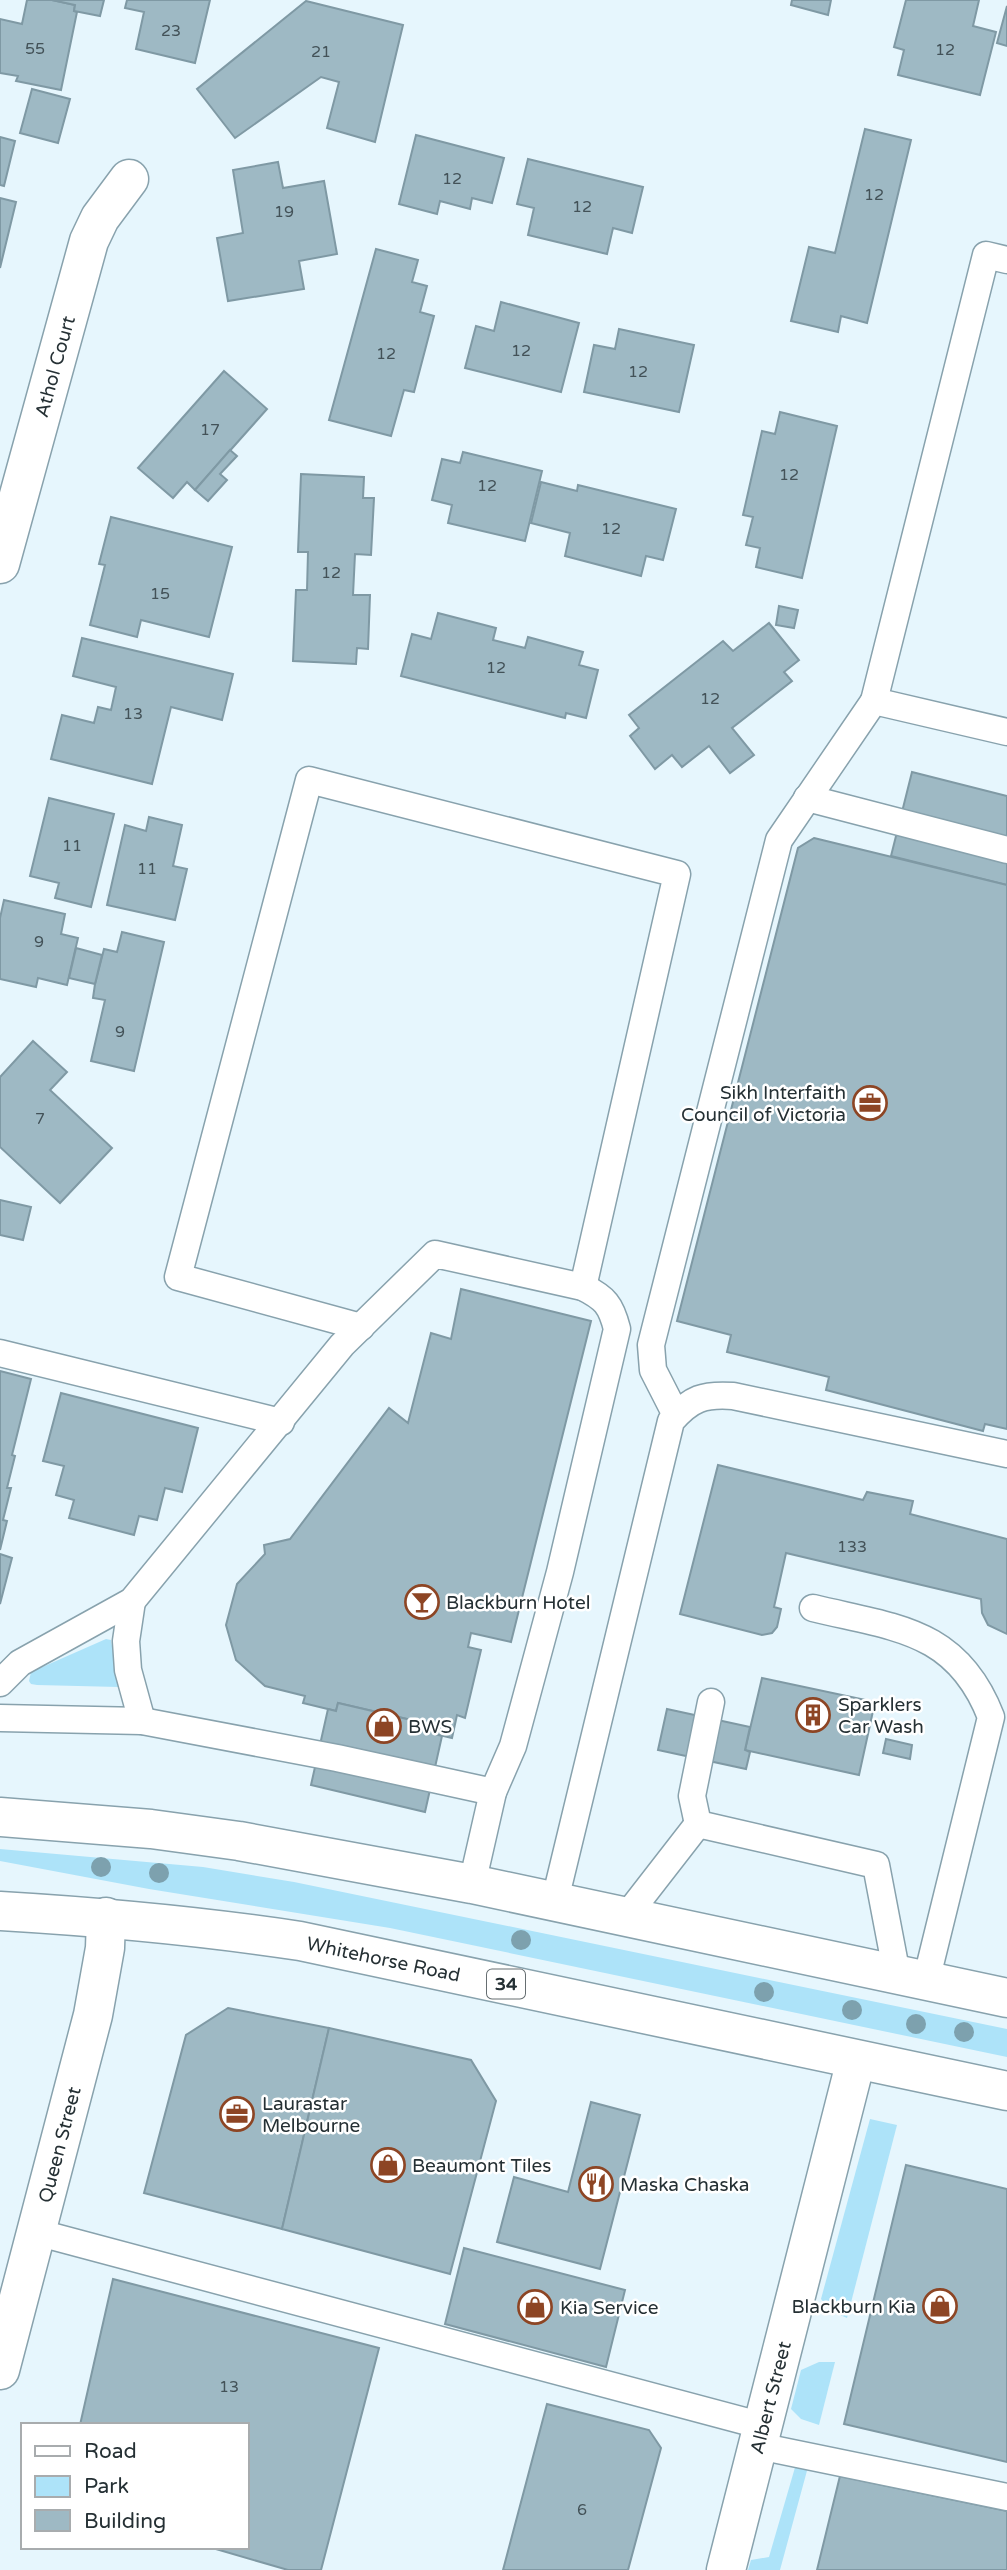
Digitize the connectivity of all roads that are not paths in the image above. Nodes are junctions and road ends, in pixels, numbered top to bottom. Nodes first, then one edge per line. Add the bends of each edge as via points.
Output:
1 (129, 179) dead end
2 (1007, 260) edge
3 (0, 564) edge
4 (874, 701) junction
5 (1007, 732) edge
6 (807, 797) junction
7 (1007, 850) edge
8 (583, 1287) junction
9 (361, 1327) junction
10 (0, 1353) edge
11 (676, 1415) junction
12 (281, 1422) junction
13 (1007, 1454) edge
14 (132, 1601) junction
15 (813, 1608) dead end
16 (0, 1683) edge
17 (711, 1702) dead end
18 (0, 1718) edge
19 (142, 1721) junction
20 (493, 1792) junction
21 (0, 1817) edge
22 (698, 1824) junction
23 (471, 1884) junction
24 (554, 1904) junction
25 (0, 1911) edge
26 (106, 1917) junction
27 (625, 1918) junction
28 (911, 1978) junction
29 (1007, 1998) edge
30 (856, 2060) junction
31 (1007, 2091) edge
32 (36, 2232) junction
33 (6, 2325) edge
34 (0, 2370) edge
35 (760, 2436) junction
36 (1007, 2497) edge
37 (726, 2570) edge

1 - 3 main road, Athol Court via 89,241
2 - 4 lane via 986,255
4 - 5 lane
4 - 6 lane
6 - 7 lane
6 - 11 lane via 779,840 651,1345 653,1370
8 - 9 lane via 435,1254
8 - 9 lane via 677,874 309,780 178,1277
8 - 20 lane via 612,1309 617,1329 517,1733
9 - 12 lane
10 - 12 lane
11 - 13 lane via 708,1394 733,1396
11 - 24 lane
12 - 14 lane
14 - 16 lane via 20,1663
14 - 19 lane via 126,1641 128,1670
15 - 28 lane via 913,1633 950,1653 981,1692 991,1717
17 - 22 lane via 692,1796
18 - 19 lane
19 - 20 lane
20 - 23 lane
21 - 23 main road via 239,1841
22 - 27 lane
22 - 28 lane via 876,1865
23 - 24 main road
24 - 27 main road
25 - 26 main road, Whitehorse Road / 34
26 - 30 main road, Whitehorse Road / 34 via 300,1941
26 - 32 main road, Queen Street via 93,2015
27 - 28 main road
28 - 29 main road
30 - 31 main road, Whitehorse Road / 34
30 - 35 main road, Albert Street
32 - 33 main road, Queen Street
32 - 35 lane
33 - 34 main road, Queen Street
35 - 36 lane
35 - 37 main road, Albert Street

